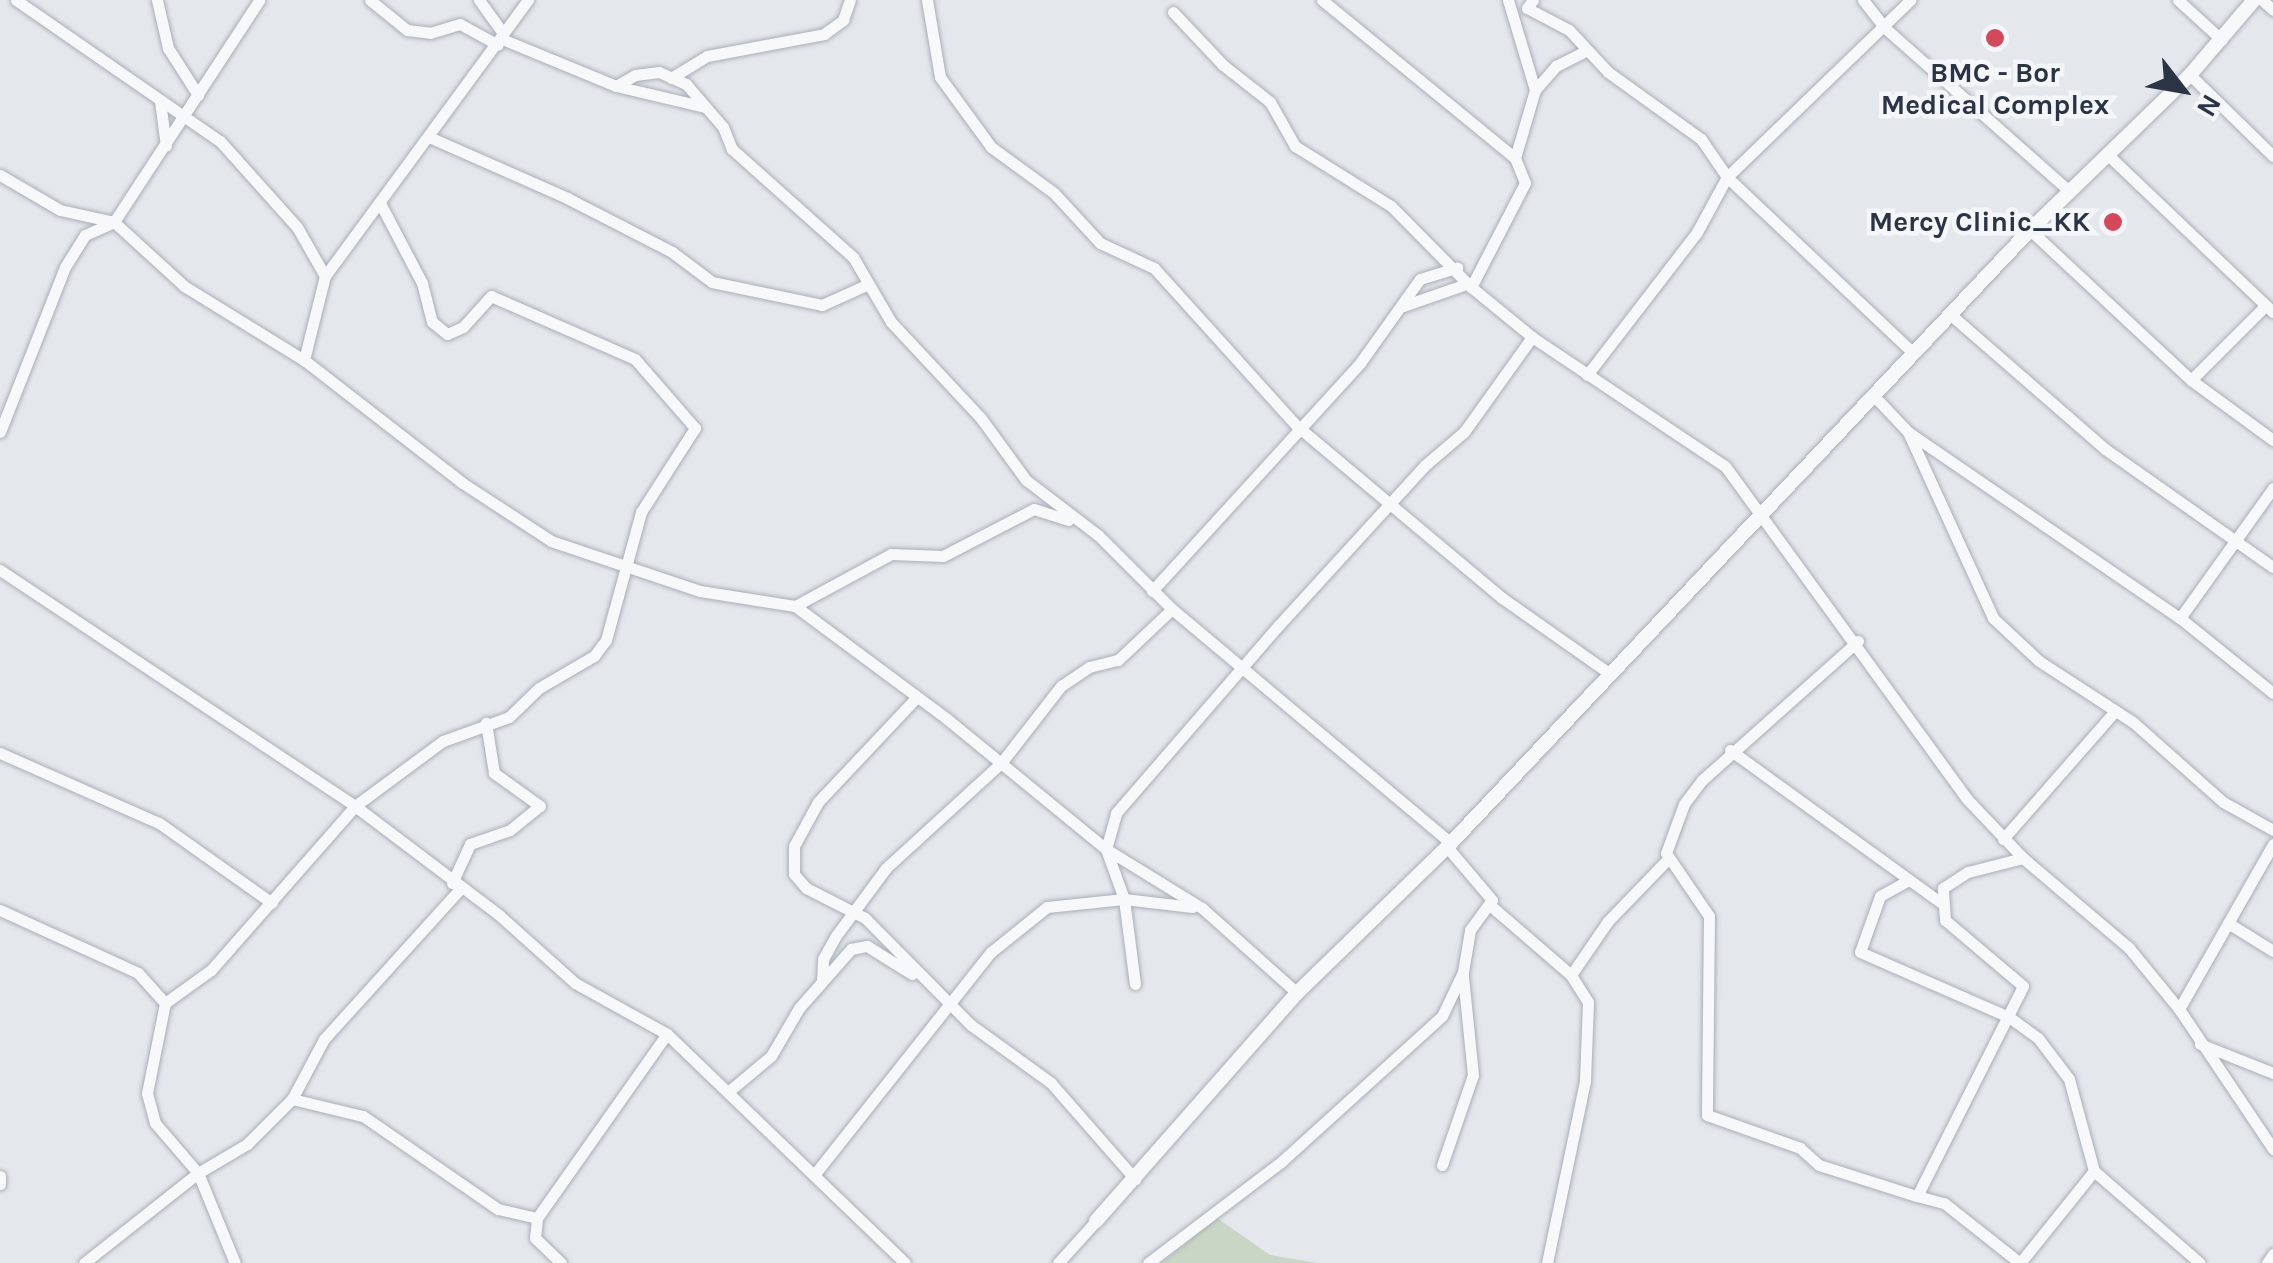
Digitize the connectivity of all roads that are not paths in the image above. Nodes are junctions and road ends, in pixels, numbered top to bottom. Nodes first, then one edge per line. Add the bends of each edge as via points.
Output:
1 (16, 0) edge
2 (157, 0) edge
3 (259, 0) edge
4 (370, 0) edge
5 (479, 0) edge
6 (528, 0) edge
7 (850, 0) edge
8 (926, 0) edge
9 (1322, 0) edge
10 (1508, 0) edge
11 (1861, 0) edge
12 (1910, 0) edge
13 (2178, 0) edge
14 (2254, 0) edge
15 (2262, 0) edge
16 (1531, 3) edge
17 (2273, 10) edge
18 (1173, 12) dead end
19 (1885, 28) junction
20 (1518, 32) junction
21 (500, 38) junction
22 (2222, 40) junction
23 (1587, 50) junction
24 (2190, 75) junction
25 (670, 78) junction
26 (616, 86) junction
27 (1535, 90) junction
28 (198, 95) junction
29 (160, 101) junction
30 (705, 107) junction
31 (185, 117) junction
32 (429, 138) junction
33 (166, 146) junction
34 (2107, 154) junction
35 (2273, 156) edge
36 (1514, 158) junction
37 (0, 176) edge
38 (1727, 178) junction
39 (2069, 192) junction
40 (380, 203) junction
41 (114, 222) junction
42 (2030, 230) junction
43 (1456, 268) junction
44 (325, 276) junction
45 (866, 285) junction
46 (1468, 285) junction
47 (1402, 306) junction
48 (2269, 308) edge
49 (1951, 315) junction
50 (1532, 337) junction
51 (1914, 354) junction
52 (304, 360) junction
53 (1588, 374) junction
54 (2191, 380) junction
55 (1874, 396) junction
56 (1297, 426) junction
57 (0, 432) edge
58 (1908, 432) junction
59 (2273, 440) edge
60 (2273, 488) edge
61 (1395, 504) junction
62 (1762, 517) junction
63 (1082, 525) junction
64 (2233, 542) junction
65 (629, 566) junction
66 (2273, 567) edge
67 (0, 570) edge
68 (1152, 591) junction
69 (794, 606) junction
70 (1172, 609) junction
71 (2180, 618) junction
72 (1858, 641) junction
73 (1246, 666) junction
74 (1610, 674) junction
75 (2273, 692) edge
76 (915, 699) junction
77 (2114, 712) junction
78 (486, 723) junction
79 (1730, 750) junction
80 (0, 752) edge
81 (1000, 764) junction
82 (355, 806) junction
83 (2273, 830) edge
84 (2003, 839) junction
85 (2273, 844) edge
86 (1449, 845) junction
87 (1106, 849) junction
88 (2023, 858) junction
89 (1666, 861) junction
90 (1907, 880) junction
91 (457, 884) junction
92 (1124, 899) junction
93 (1940, 902) junction
94 (272, 903) junction
95 (1490, 906) junction
96 (1202, 908) junction
97 (0, 910) edge
98 (853, 910) junction
99 (2228, 923) junction
100 (2273, 951) edge
101 (1463, 972) junction
102 (1571, 976) junction
103 (822, 981) junction
104 (924, 981) junction
105 (1135, 984) dead end
106 (1297, 993) junction
107 (166, 1003) junction
108 (951, 1006) junction
109 (2179, 1009) junction
110 (2009, 1017) junction
111 (667, 1034) junction
112 (2200, 1044) junction
113 (2273, 1073) edge
114 (728, 1092) junction
115 (292, 1098) junction
116 (2273, 1149) edge
117 (1442, 1165) dead end
118 (2094, 1171) junction
119 (198, 1173) junction
120 (814, 1175) junction
121 (1135, 1179) junction
122 (1916, 1196) junction
123 (537, 1218) junction
124 (1096, 1221) joint
125 (2273, 1254) edge
126 (84, 1263) edge
127 (235, 1263) edge
128 (561, 1263) edge
129 (905, 1263) edge
130 (1058, 1263) edge
131 (1148, 1263) edge
132 (1547, 1263) edge
133 (2020, 1263) edge
134 (2200, 1263) edge
135 (2267, 1263) edge

1 - 29 street
2 - 28 street via 168,48
3 - 28 street
4 - 21 street via 407,30 460,24
5 - 21 street
6 - 21 street
7 - 25 street via 843,20 824,34 707,56
8 - 56 street via 940,77 988,145 1054,193 1100,242 1154,268
9 - 36 street
10 - 20 street
11 - 19 street
12 - 19 street
13 - 22 street
14 - 22 street
15 - 17 street
16 - 20 street
16 - 23 street
18 - 43 street via 1270,102 1294,146 1390,206
19 - 38 street
19 - 39 street
20 - 27 street
21 - 26 street
21 - 32 street
22 - 24 street
23 - 27 street via 1556,66
23 - 38 street via 1701,138
24 - 34 street
24 - 35 street
25 - 26 street via 635,75
25 - 30 street via 686,84
26 - 30 street
27 - 36 street
28 - 31 street
29 - 31 street
29 - 33 street
30 - 45 street via 754,172 833,234
31 - 33 street
31 - 44 street via 234,155 298,227
32 - 40 street
32 - 45 street via 567,198 672,252 712,282 822,305
33 - 41 street
34 - 39 street
34 - 48 street
36 - 46 street via 1526,184
37 - 41 street via 60,210
38 - 51 street
38 - 53 street via 1697,232
39 - 42 street
40 - 44 street
40 - 65 street via 422,282 432,322 447,334 463,327 490,296 635,359 694,428 642,512
41 - 52 street via 184,286
41 - 57 street via 85,236 65,266
42 - 49 street
42 - 54 street
43 - 46 street
43 - 47 street via 1420,279
44 - 52 street
45 - 63 street via 1026,480
46 - 47 street
46 - 50 street
47 - 56 street via 1360,362
48 - 54 street
49 - 51 street
49 - 64 street via 2105,448
50 - 53 street
50 - 61 street via 1478,415
51 - 55 street
52 - 65 street via 522,525 566,548
53 - 62 street via 1725,466
54 - 59 street
55 - 58 street
55 - 62 street
56 - 61 street
56 - 68 street
58 - 71 street
58 - 77 street via 1993,618 2039,661
60 - 64 street
61 - 73 street
61 - 74 street via 1502,598
62 - 72 street
62 - 74 street
63 - 68 street
63 - 69 street via 1034,510 944,556 891,554 871,561
64 - 66 street
64 - 71 street
65 - 69 street via 722,596
65 - 78 street via 594,656 539,688 509,717
67 - 82 street
68 - 70 street
69 - 76 street
70 - 73 street
70 - 81 street via 1118,660 1089,667 1061,686
71 - 75 street
72 - 79 street
72 - 84 street via 1967,800
73 - 86 street
73 - 87 street via 1129,794
74 - 86 street
76 - 81 street
76 - 98 street via 818,802 792,854 794,874 806,888
77 - 83 street via 2222,802
77 - 84 street
78 - 82 street via 443,740
78 - 91 street via 494,773 540,806 510,830 470,844
79 - 89 street via 1684,804
79 - 90 street
80 - 94 street via 159,823
81 - 87 street
81 - 98 street via 886,868
82 - 91 street
82 - 94 street
84 - 88 street
85 - 99 street
86 - 95 street via 1491,894
86 - 106 street
87 - 92 street
87 - 96 street
88 - 93 street via 1951,879
88 - 109 street via 2129,948
89 - 102 street via 1608,920
89 - 122 street via 1708,916 1707,1115 1800,1148 1819,1165
90 - 93 street
90 - 110 street via 1880,896 1860,952
91 - 111 street via 575,984
91 - 115 street via 324,1039
92 - 96 street
92 - 105 street
92 - 108 street via 1047,907 991,952
93 - 110 street via 1945,920 2023,986
94 - 107 street via 211,970
95 - 101 street via 1470,930
95 - 102 street
96 - 106 street
97 - 107 street via 138,973
98 - 103 street via 823,958
98 - 104 street
99 - 100 street
99 - 109 street
101 - 117 street via 1473,1075
101 - 131 street via 1432,1025 1280,1162
102 - 132 street via 1588,1002 1589,1037
103 - 104 street via 851,949 868,946
103 - 114 street via 772,1056
104 - 108 street
106 - 121 street
107 - 119 street via 146,1093 155,1123
108 - 120 street
108 - 121 street via 1051,1083
109 - 112 street
110 - 118 street via 2061,1062
110 - 122 street
111 - 114 street
111 - 123 street
112 - 113 street
112 - 116 street
114 - 120 street
115 - 119 street via 247,1144
115 - 123 street via 363,1116 498,1209
118 - 133 street
118 - 134 street
119 - 126 street
119 - 127 street
120 - 129 street
121 - 124 street
122 - 133 street via 1944,1204
123 - 128 street via 535,1238
124 - 130 street
125 - 135 street

